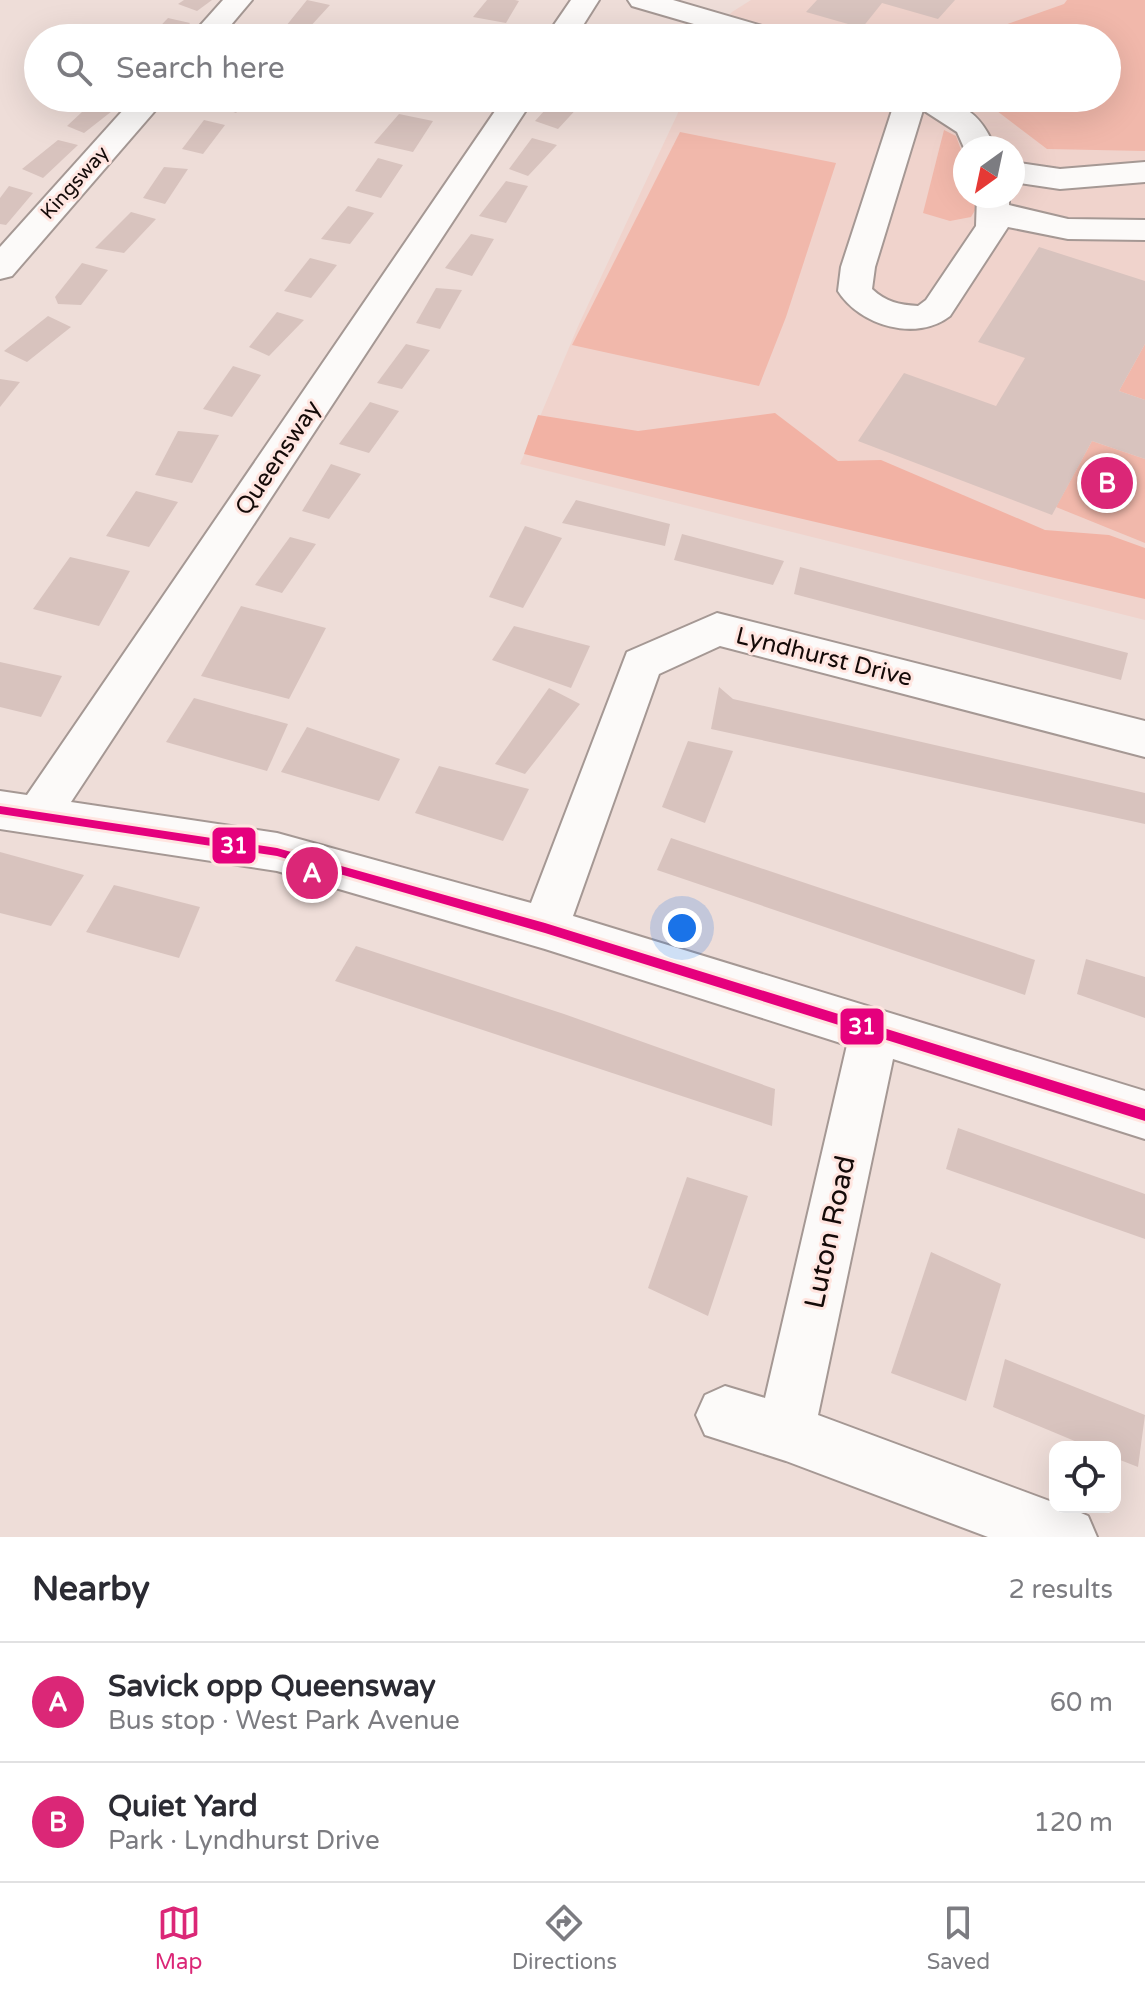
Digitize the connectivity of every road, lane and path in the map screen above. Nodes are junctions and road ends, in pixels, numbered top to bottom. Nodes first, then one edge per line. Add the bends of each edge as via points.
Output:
1 (238, 0) edge
2 (585, 0) edge
3 (642, 0) edge
4 (217, 24) edge
5 (569, 24) edge
6 (724, 24) edge
7 (139, 112) edge
8 (509, 112) edge
9 (907, 112) edge
10 (947, 112) edge
11 (974, 136) edge
12 (1145, 172) edge
13 (1025, 174) edge
14 (993, 208) edge
15 (1002, 208) edge
16 (1145, 230) edge
17 (0, 268) edge
18 (1145, 739) edge
19 (18, 814) edge
20 (545, 928) junction
21 (874, 1033) junction
22 (1145, 1115) edge
23 (725, 1415) dead end
24 (786, 1432) junction
25 (1067, 1537) edge

1 - 4 street
2 - 5 street
3 - 6 street
7 - 17 street, Kingsway
8 - 19 street, Queensway
9 - 14 street via 858,267 855,291 865,305 888,315 925,318 938,308 992,226
10 - 11 street via 971,127
12 - 13 street via 1060,179
15 - 16 street via 1038,227
18 - 20 street, Lyndhurst Drive via 717,629 642,664
19 - 20 street via 277,852
20 - 21 street
21 - 22 street
21 - 24 street, Luton Road
23 - 24 street
24 - 25 street

